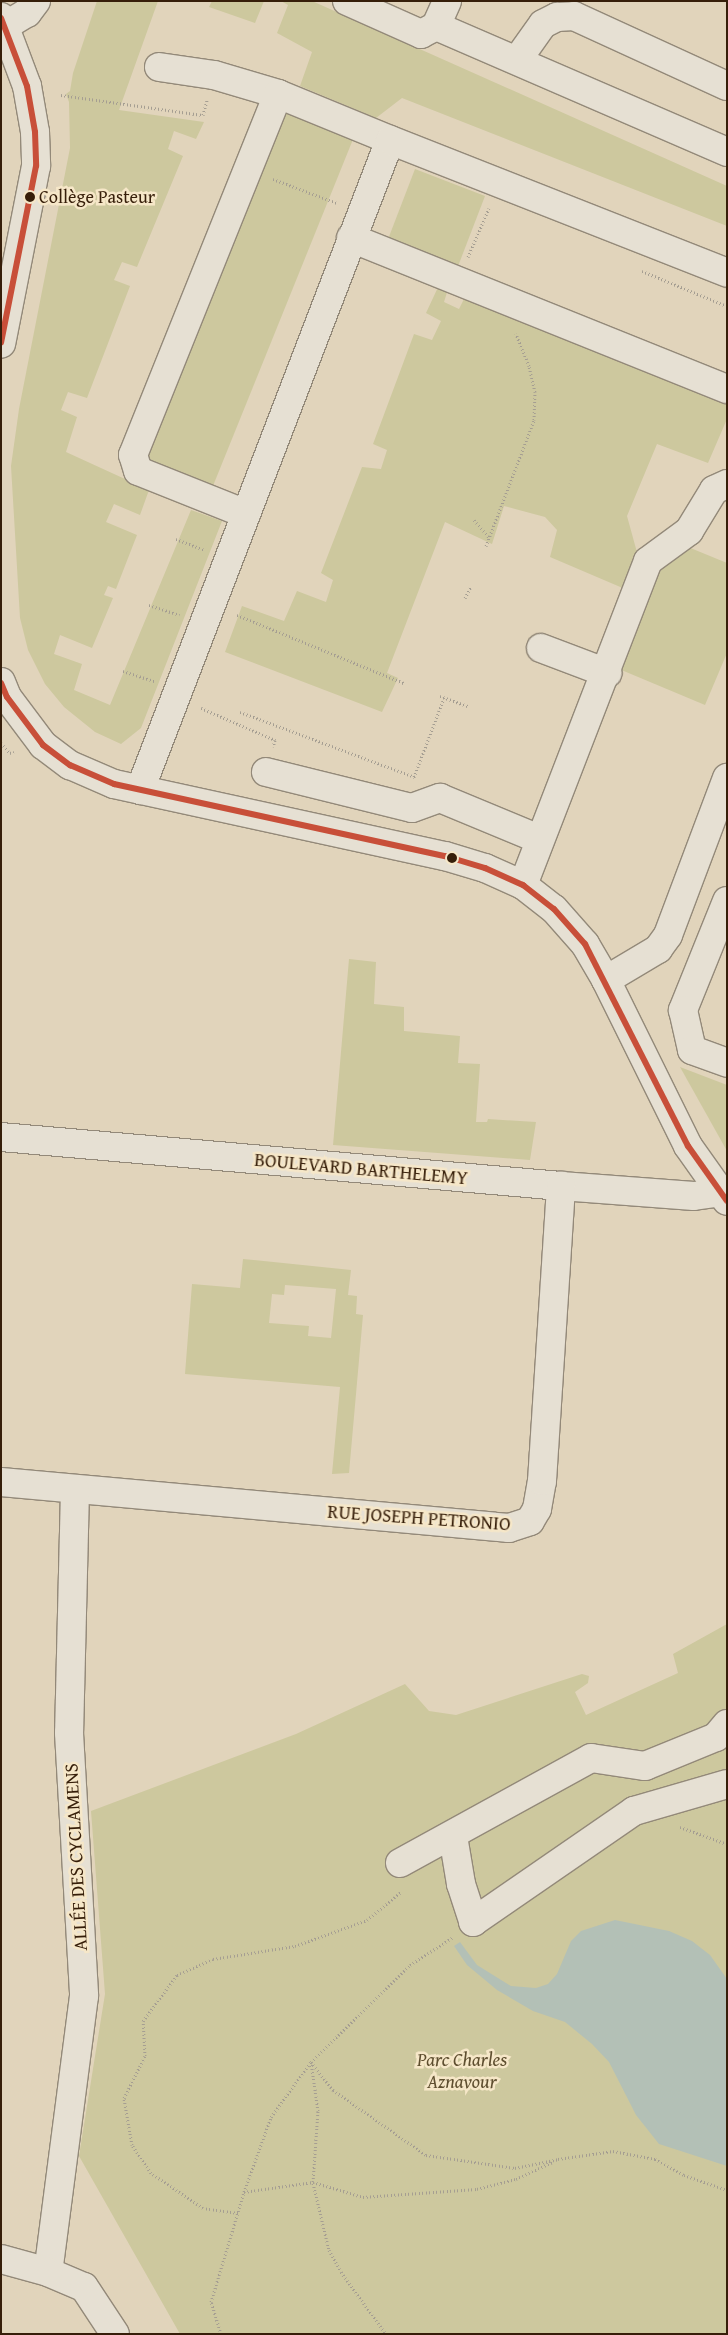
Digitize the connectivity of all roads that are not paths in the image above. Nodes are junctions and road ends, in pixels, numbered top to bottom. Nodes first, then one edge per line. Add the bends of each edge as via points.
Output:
1 (36, 1) edge
2 (347, 1) edge
3 (447, 1) edge
4 (3, 22) edge
5 (436, 26) junction
6 (518, 60) junction
7 (159, 67) dead end
8 (727, 86) edge
9 (278, 94) junction
10 (390, 140) junction
11 (727, 152) edge
12 (351, 238) junction
13 (727, 273) edge
14 (1, 344) edge
15 (727, 389) edge
16 (727, 484) edge
17 (246, 514) junction
18 (542, 648) dead end
19 (606, 673) junction
20 (1, 682) edge
21 (266, 772) dead end
22 (727, 778) edge
23 (140, 790) junction
24 (539, 839) junction
25 (523, 885) junction
26 (727, 901) edge
27 (668, 935) junction
28 (707, 951) junction
29 (606, 980) junction
30 (727, 1063) edge
31 (1, 1137) edge
32 (561, 1186) junction
33 (724, 1196) edge
34 (1, 1482) edge
35 (76, 1490) junction
36 (727, 1724) edge
37 (727, 1784) edge
38 (453, 1836) junction
39 (400, 1863) road end
40 (1, 2259) edge
41 (48, 2272) junction
42 (115, 2334) edge

1 - 4 street via 27,13
2 - 5 street via 420,34
3 - 5 street
4 - 14 street via 32,108 36,166
5 - 6 street
6 - 8 street via 542,24 557,17 574,16
6 - 11 street
7 - 9 street via 214,75
9 - 10 street
9 - 17 street via 133,455 138,471
10 - 12 street
10 - 13 street
12 - 15 street
12 - 17 street
16 - 19 street via 714,490 689,531 648,561
17 - 23 street
18 - 19 street
19 - 24 street
20 - 23 street via 7,697 43,745 70,765 114,784
21 - 24 street via 412,808 440,798
22 - 27 street
23 - 25 street via 445,856 485,868
24 - 25 street
25 - 29 street via 560,916 585,944
26 - 28 street
27 - 28 street
27 - 29 street via 658,949
28 - 30 street via 683,1010 692,1050
29 - 33 street via 688,1146
31 - 32 street, BOULEVARD BARTHELEMY
32 - 33 street, BOULEVARD BARTHELEMY
32 - 35 street, RUE JOSEPH PETRONIO via 542,1481 537,1508 530,1521 510,1528
34 - 35 street, RUE JOSEPH PETRONIO
35 - 41 street, ALLÉE DES CYCLAMENS via 69,1733 84,1996
36 - 38 street via 716,1737 645,1766 591,1758
37 - 38 street via 634,1811 473,1922 461,1884
38 - 39 street
40 - 41 street
41 - 42 street via 84,2287

